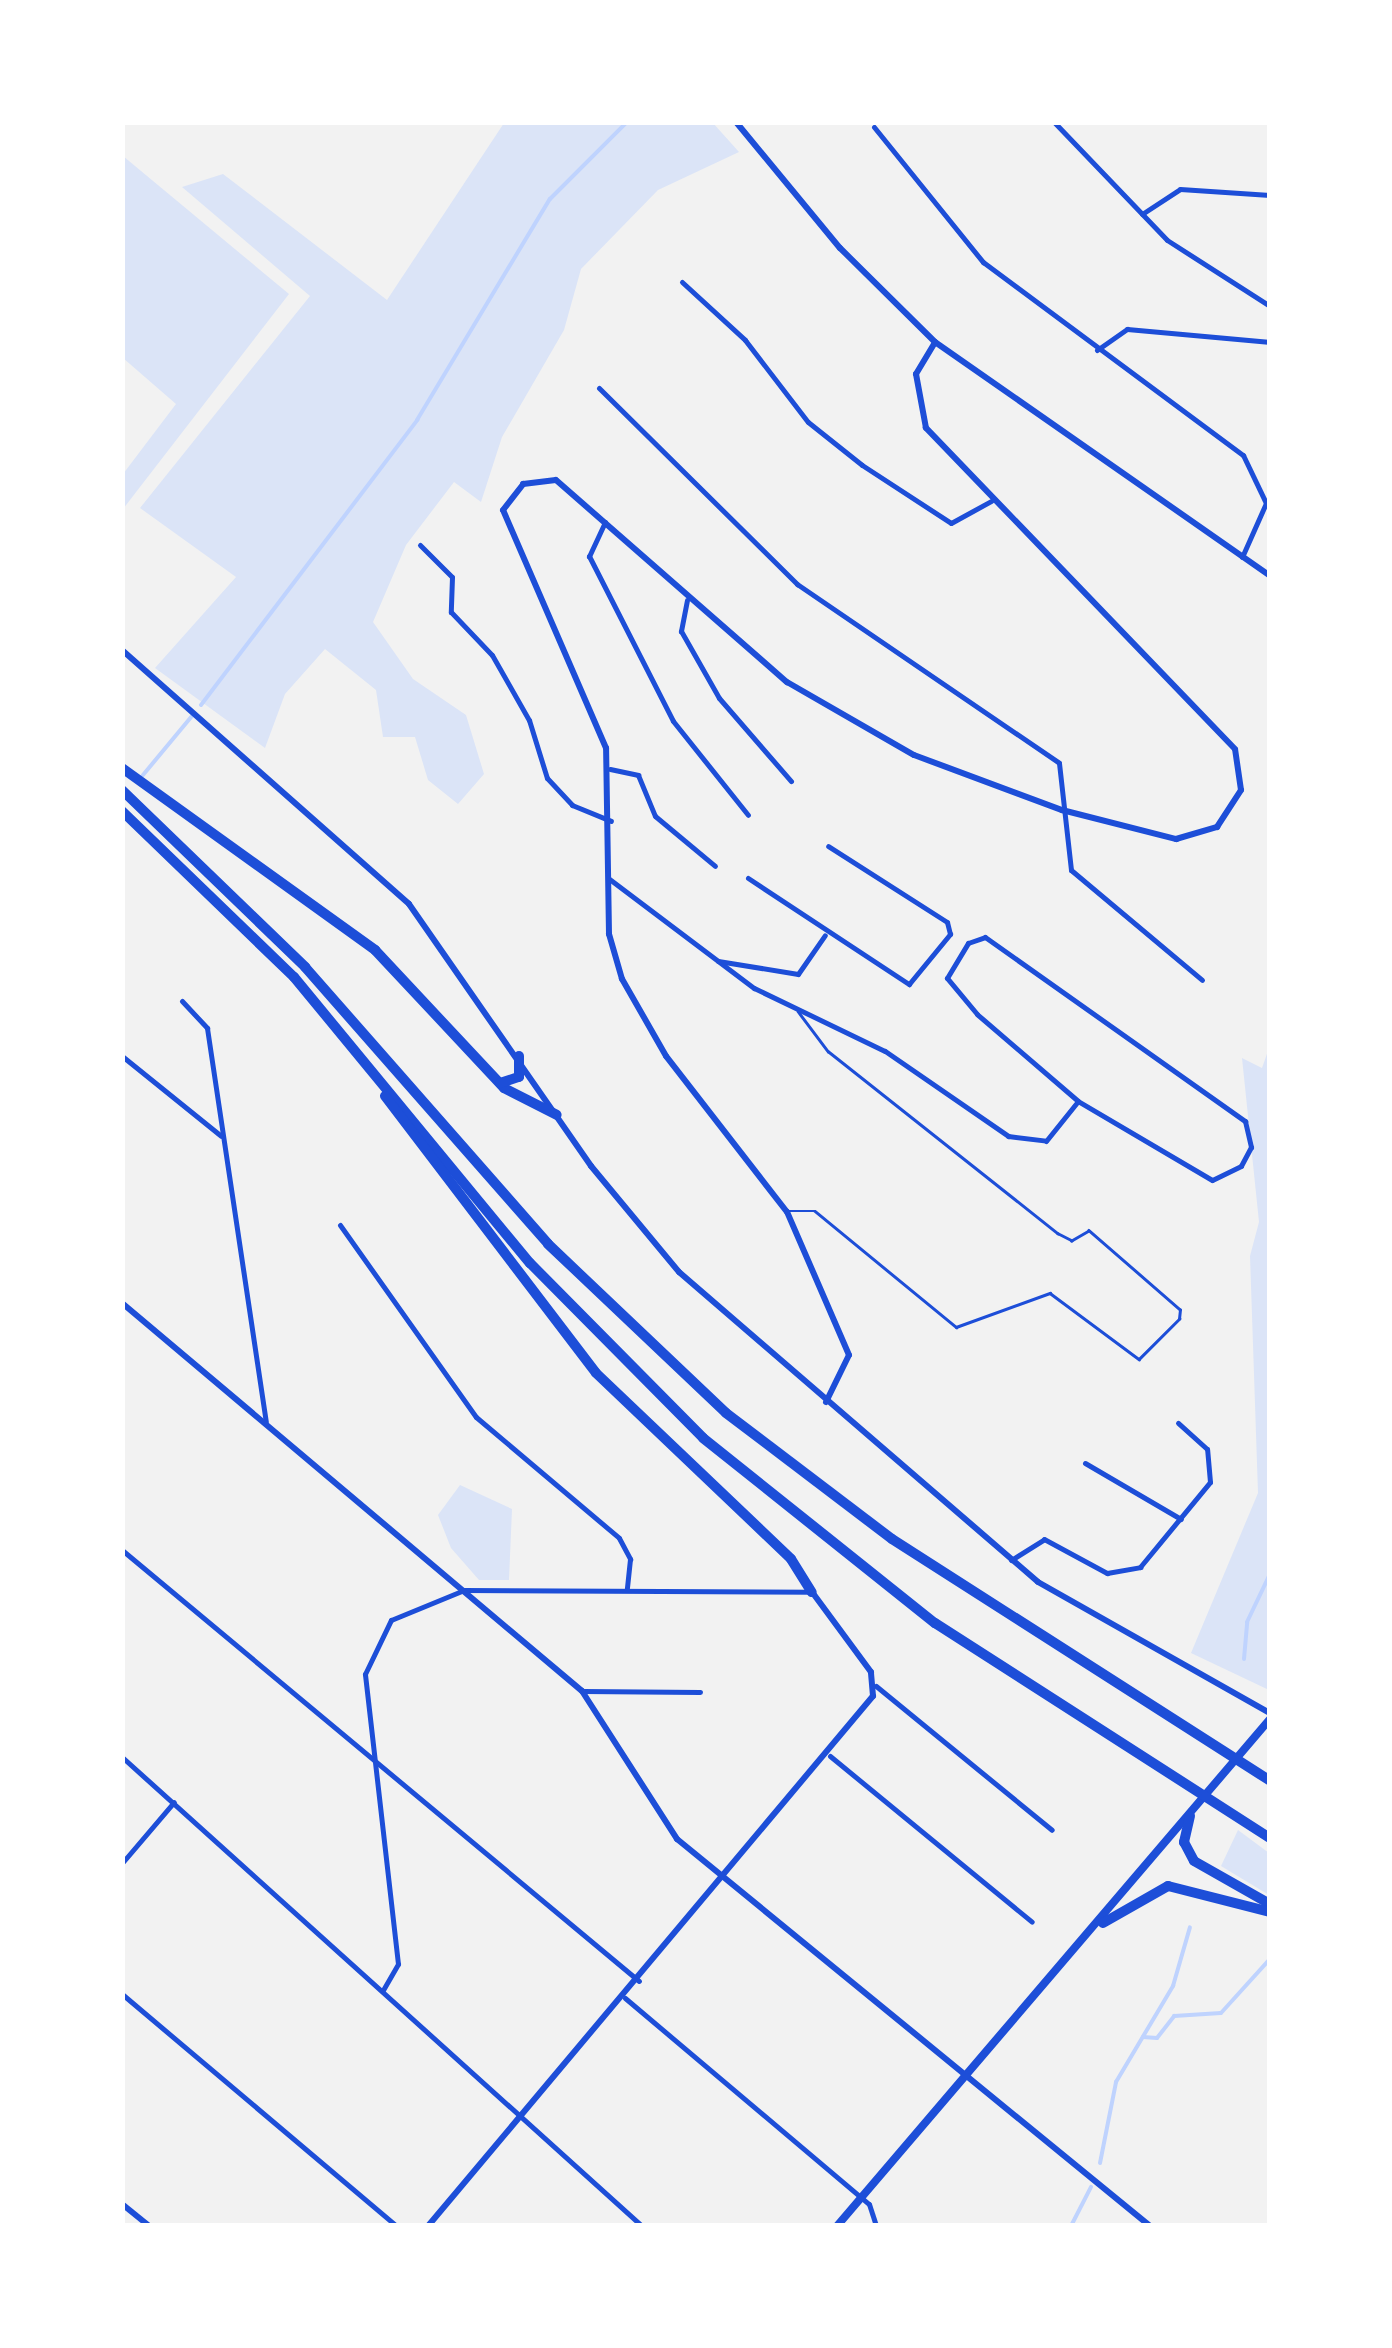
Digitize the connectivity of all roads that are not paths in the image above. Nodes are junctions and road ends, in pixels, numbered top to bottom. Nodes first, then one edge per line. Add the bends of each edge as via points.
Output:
1 (736, 122) edge
2 (1054, 122) edge
3 (874, 127) dead end
4 (1270, 195) edge
5 (1142, 214) junction
6 (682, 282) dead end
7 (1270, 306) edge
8 (934, 342) junction
9 (1270, 342) edge
10 (1097, 350) junction
11 (599, 388) dead end
12 (990, 501) junction
13 (606, 522) junction
14 (420, 545) dead end
15 (1242, 557) junction
16 (1270, 576) edge
17 (686, 600) junction
18 (122, 650) edge
19 (122, 768) edge
20 (610, 769) junction
21 (791, 781) dead end
22 (122, 790) edge
23 (1062, 810) junction
24 (122, 811) edge
25 (748, 815) dead end
26 (612, 821) junction
27 (828, 846) dead end
28 (715, 866) dead end
29 (605, 877) junction
30 (748, 878) dead end
31 (826, 934) junction
32 (715, 961) junction
33 (1202, 980) dead end
34 (182, 1001) dead end
35 (797, 1011) junction
36 (346, 1037) junction
37 (122, 1056) edge
38 (519, 1056) junction
39 (496, 1080) junction
40 (1078, 1101) junction
41 (556, 1114) junction
42 (223, 1138) junction
43 (787, 1212) junction
44 (340, 1225) dead end
45 (122, 1303) edge
46 (826, 1402) junction
47 (266, 1422) junction
48 (1178, 1423) dead end
49 (1085, 1464) dead end
50 (1181, 1519) junction
51 (122, 1550) edge
52 (1011, 1560) junction
53 (464, 1590) junction
54 (627, 1590) junction
55 (812, 1592) junction
56 (876, 1686) junction
57 (582, 1691) junction
58 (700, 1692) dead end
59 (1270, 1716) edge
60 (372, 1756) junction
61 (830, 1756) junction
62 (122, 1757) edge
63 (1270, 1780) edge
64 (174, 1802) junction
65 (1190, 1816) junction
66 (1052, 1830) dead end
67 (1270, 1838) edge
68 (122, 1863) edge
69 (727, 1878) junction
70 (1270, 1904) edge
71 (1270, 1912) edge
72 (1032, 1922) dead end
73 (1103, 1922) junction
74 (639, 1981) junction
75 (383, 1990) junction
76 (122, 1994) edge
77 (625, 1998) junction
78 (963, 2072) junction
79 (520, 2122) junction
80 (861, 2198) junction
81 (122, 2204) edge
82 (149, 2226) edge
83 (396, 2226) edge
84 (428, 2226) edge
85 (642, 2226) edge
86 (837, 2226) edge
87 (876, 2226) edge
88 (1150, 2226) edge

1 - 8 street via 840,248
2 - 5 street
3 - 10 street via 983,262
4 - 5 street via 1180,189
5 - 7 street via 1182,252
6 - 12 street via 745,340 808,422 862,465 951,523
8 - 12 street via 916,374 918,412
8 - 15 street
9 - 10 street via 1126,329
10 - 15 street via 1254,470 1265,520
11 - 23 street via 797,584 1033,740 1065,778
12 - 23 street via 1217,726 1242,770 1232,812 1198,836
13 - 17 street
13 - 20 street via 556,480 523,484 503,510
13 - 25 street via 588,556 690,750
14 - 26 street via 452,577 451,612 492,655 558,794
15 - 16 street
17 - 21 street via 681,631 710,681
17 - 23 street via 841,718
18 - 38 street via 409,904
19 - 39 highway via 397,968
20 - 26 street
20 - 28 street via 638,775 655,816
22 - 63 highway via 305,967 567,1264 706,1396 892,1539
23 - 33 street via 1071,870
24 - 36 highway
26 - 29 street
27 - 31 street via 938,913 950,934 909,984
29 - 32 street
29 - 43 street via 614,957 639,1013
30 - 31 street
31 - 32 street via 798,974
32 - 35 street
34 - 42 street via 207,1028
35 - 40 street via 886,1051 1026,1142 1046,1140
35 - 43 lane via 828,1052 1058,1234 1072,1241 1089,1232 1180,1310 1179,1320 1139,1359 1050,1293 956,1327 815,1211
36 - 55 highway via 568,1340 686,1467 791,1559
36 - 67 highway via 530,1263 703,1438 900,1598
37 - 42 street
38 - 39 highway via 516,1082
38 - 41 street
39 - 41 highway
40 - 40 street via 947,978 968,943 984,937 1245,1120 1252,1147 1241,1166 1212,1180
41 - 46 street via 650,1243
42 - 47 street
43 - 46 street via 850,1355
44 - 54 street via 476,1417 619,1538 630,1558
45 - 47 street
46 - 52 street
47 - 53 street
48 - 50 street via 1203,1443 1212,1469
49 - 50 street
50 - 52 street via 1127,1573 1107,1573 1044,1539
51 - 60 street
52 - 59 street via 1090,1617
53 - 54 street
53 - 57 street
53 - 60 street via 411,1606 376,1640 365,1674
54 - 55 street
55 - 56 street via 836,1614
56 - 61 street
56 - 66 street
57 - 58 street
57 - 69 street via 656,1816
59 - 65 main road
60 - 74 street
60 - 75 street via 398,1964
61 - 69 street
61 - 72 street
62 - 64 street
64 - 68 street
64 - 75 street
65 - 70 highway via 1184,1842 1194,1861
65 - 73 main road
69 - 74 street
69 - 78 street
71 - 73 highway via 1168,1886
73 - 78 main road
74 - 77 street
75 - 79 street
76 - 83 street
77 - 79 street
77 - 80 street
78 - 80 main road
78 - 88 street
79 - 84 street
79 - 85 street
80 - 86 main road
80 - 87 street
81 - 82 street

